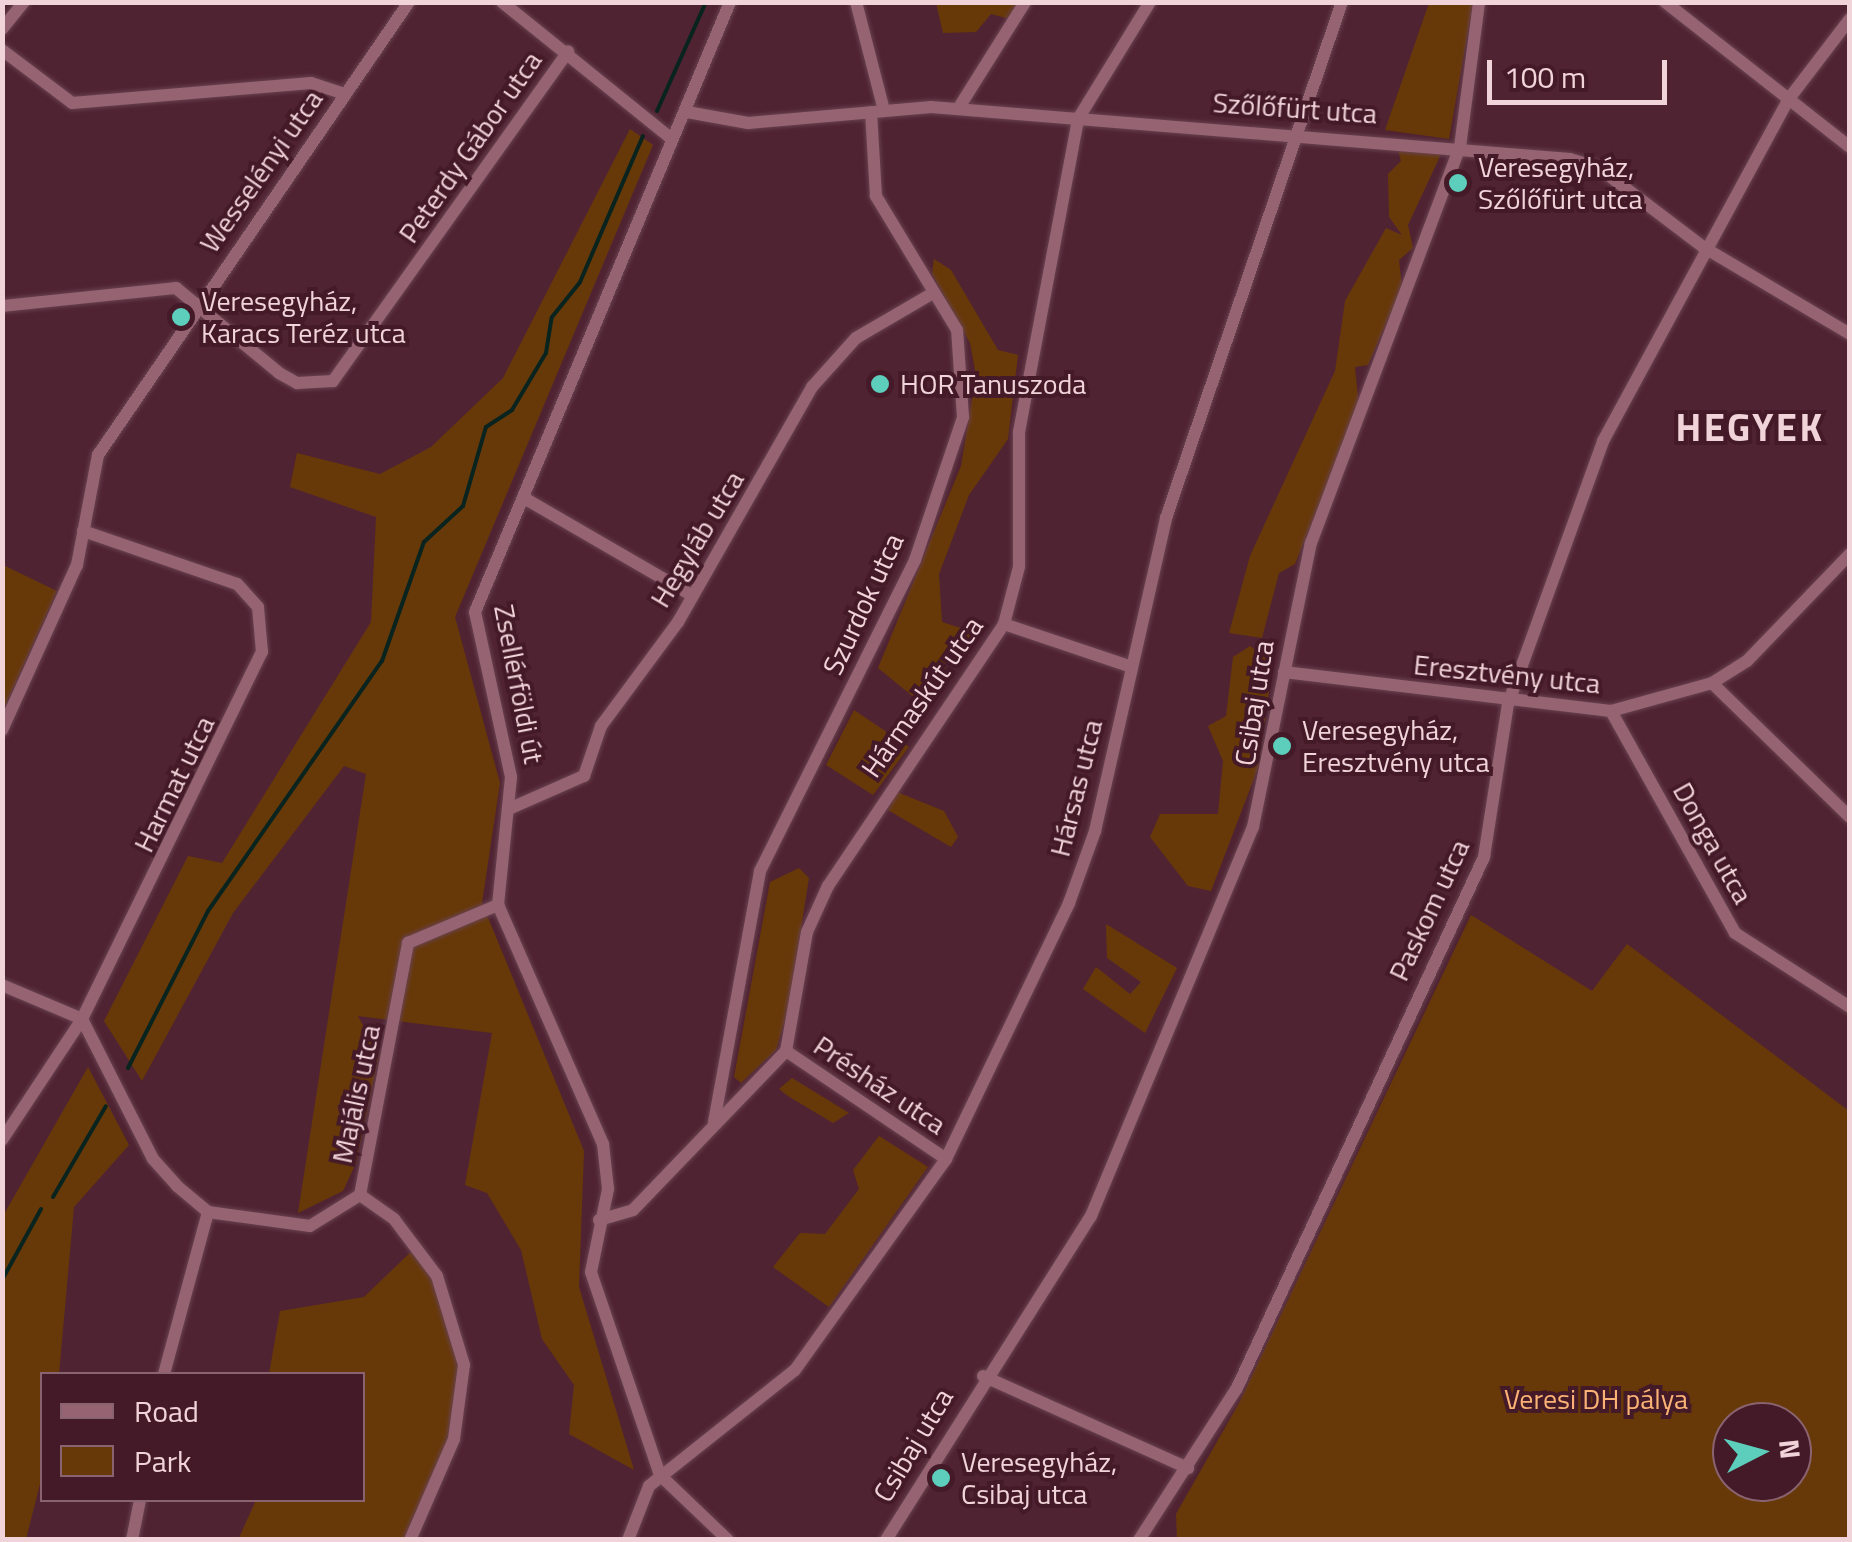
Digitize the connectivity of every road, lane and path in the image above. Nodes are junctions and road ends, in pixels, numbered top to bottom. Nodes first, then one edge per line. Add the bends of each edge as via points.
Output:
1 (24, 2) edge
2 (409, 2) edge
3 (502, 2) edge
4 (730, 2) edge
5 (856, 2) edge
6 (1025, 2) edge
7 (1150, 2) edge
8 (1342, 2) edge
9 (1479, 2) edge
10 (1666, 2) edge
11 (1850, 19) edge
12 (2, 29) edge
13 (2, 50) edge
14 (568, 51) junction
15 (346, 94) junction
16 (1788, 100) junction
17 (958, 109) junction
18 (877, 111) junction
19 (687, 112) junction
20 (1078, 118) junction
21 (1300, 130) junction
22 (672, 140) junction
23 (1460, 146) junction
24 (1850, 147) edge
25 (1703, 247) junction
26 (933, 293) junction
27 (198, 302) junction
28 (2, 306) edge
29 (1850, 334) edge
30 (524, 498) junction
31 (84, 531) junction
32 (1848, 559) edge
33 (691, 595) junction
34 (1004, 624) junction
35 (1129, 666) junction
36 (1284, 672) junction
37 (1712, 683) junction
38 (1508, 704) junction
39 (1610, 710) junction
40 (2, 730) edge
41 (511, 808) junction
42 (1850, 817) edge
43 (498, 905) junction
44 (2, 985) edge
45 (1850, 1007) edge
46 (82, 1019) junction
47 (786, 1052) junction
48 (714, 1123) junction
49 (2, 1140) edge
50 (946, 1159) junction
51 (360, 1195) junction
52 (208, 1212) junction
53 (600, 1220) junction
54 (165, 1372) edge
55 (983, 1376) junction
56 (1188, 1468) junction
57 (660, 1475) junction
58 (140, 1502) edge
59 (132, 1540) edge
60 (410, 1540) edge
61 (628, 1540) edge
62 (728, 1540) edge
63 (886, 1540) edge
64 (1139, 1540) edge

1 - 12 street
2 - 15 street, Wesselényi utca
3 - 14 street
4 - 19 street, Zsellérföldi út
5 - 18 street, Szurdok utca
6 - 17 street
7 - 20 street, Hármaskút utca
8 - 21 street, Hársas utca
9 - 23 street, Csibaj utca
10 - 16 street
11 - 16 street, Paskom utca
13 - 15 street via 72,104 310,83
14 - 22 street
14 - 27 street, Peterdy Gábor utca via 333,380 297,382 278,372
15 - 27 street, Wesselényi utca
16 - 24 street
16 - 25 street, Paskom utca
17 - 18 street, Szőlőfürt utca
17 - 20 street, Szőlőfürt utca
18 - 19 street, Szőlőfürt utca via 748,123
18 - 26 street, Szurdok utca via 876,196
19 - 22 street, Zsellérföldi út
20 - 21 street, Szőlőfürt utca
20 - 34 street, Hármaskút utca via 1019,432 1019,567
21 - 23 street, Szőlőfürt utca
21 - 35 street, Hársas utca via 1166,518
22 - 30 street, Zsellérföldi út
23 - 25 street, Szőlőfürt utca via 1599,168
23 - 36 street, Csibaj utca via 1311,542
25 - 29 street, Szőlőfürt utca
25 - 38 street, Paskom utca via 1603,441
26 - 33 street, Hegyláb utca via 856,338 812,386
26 - 48 street, Szurdok utca via 964,354 964,418 915,560 760,871
27 - 28 street via 164,288
27 - 31 street, Wesselényi utca via 98,455
30 - 33 street
30 - 41 street, Zsellérföldi út via 475,612 504,734
31 - 40 street, Wesselényi utca
31 - 46 street, Harmat utca via 237,584 258,608 264,637 196,804
32 - 37 street, Eresztvény utca via 1774,637
33 - 41 street, Hegyláb utca via 620,692 584,776
34 - 35 street
34 - 47 street, Hármaskút utca via 828,886 808,932
35 - 50 street, Hársas utca via 1085,865
36 - 38 street, Eresztvény utca
36 - 55 street, Csibaj utca via 1253,827 1091,1216
37 - 39 street, Eresztvény utca
37 - 42 street
38 - 39 street, Eresztvény utca
38 - 56 street, Paskom utca via 1484,857 1237,1388
39 - 45 street, Donga utca via 1735,932
41 - 43 street, Zsellérföldi út
43 - 51 street, Majális utca via 408,943
43 - 53 street via 589,1099 608,1189
44 - 46 street
46 - 49 street, Harmat utca
46 - 52 street via 153,1159
47 - 48 street
47 - 50 street, Présház utca
48 - 53 street via 632,1210
50 - 57 street, Hársas utca via 795,1370
51 - 52 street, Majális utca via 310,1226
51 - 60 street via 418,1246 448,1299 464,1365 454,1439
52 - 54 street
53 - 57 street via 591,1272
55 - 56 street, Csibaj utca
55 - 63 street, Csibaj utca
56 - 64 street, Paskom utca
57 - 61 street
57 - 62 street
58 - 59 street

